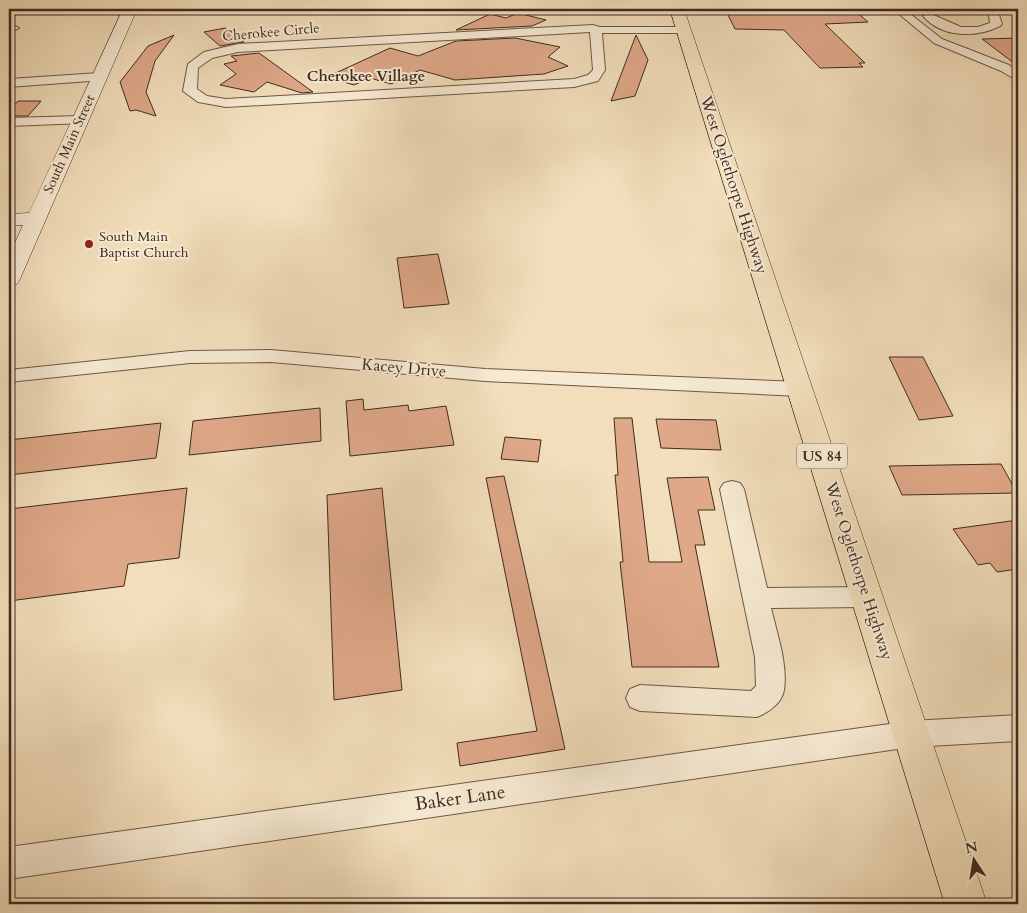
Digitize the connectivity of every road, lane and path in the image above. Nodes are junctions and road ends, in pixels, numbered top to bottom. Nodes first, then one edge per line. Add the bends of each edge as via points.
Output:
1 (130, 9) edge
2 (898, 9) edge
3 (921, 9) edge
4 (985, 9) edge
5 (1015, 9) edge
6 (1018, 11) edge
7 (680, 19) edge
8 (595, 30) junction
9 (99, 77) junction
10 (1018, 77) edge
11 (9, 83) edge
12 (80, 120) junction
13 (9, 122) edge
14 (35, 219) junction
15 (9, 220) edge
16 (9, 279) edge
17 (9, 376) edge
18 (800, 389) junction
19 (732, 489) dead end
20 (867, 597) junction
21 (756, 598) junction
22 (640, 698) dead end
23 (1018, 728) edge
24 (911, 734) junction
25 (9, 863) edge
26 (966, 904) edge

1 - 9 street, South Main Street
2 - 10 street via 938,41 1005,68
3 - 4 street via 943,26 958,31 987,29 996,24 994,14
5 - 6 street
7 - 8 street, Cherokee Circle
7 - 18 highway, West Oglethorpe Highway / US 84
8 - 8 street, Cherokee Circle via 599,70 593,78 574,84 226,103 203,99 190,91 192,67 208,55 238,48
9 - 11 street
9 - 12 street, South Main Street
12 - 13 street
12 - 14 street, South Main Street
14 - 15 street
14 - 16 street, South Main Street
17 - 18 street, Kacey Drive via 190,357 271,356 485,375
18 - 20 highway, West Oglethorpe Highway / US 84
19 - 21 street
20 - 21 street
20 - 24 highway, West Oglethorpe Highway / US 84
21 - 22 street via 769,657 770,691 757,704
23 - 24 street, Baker Lane
24 - 25 street, Baker Lane
24 - 26 highway, West Oglethorpe Highway / US 84

